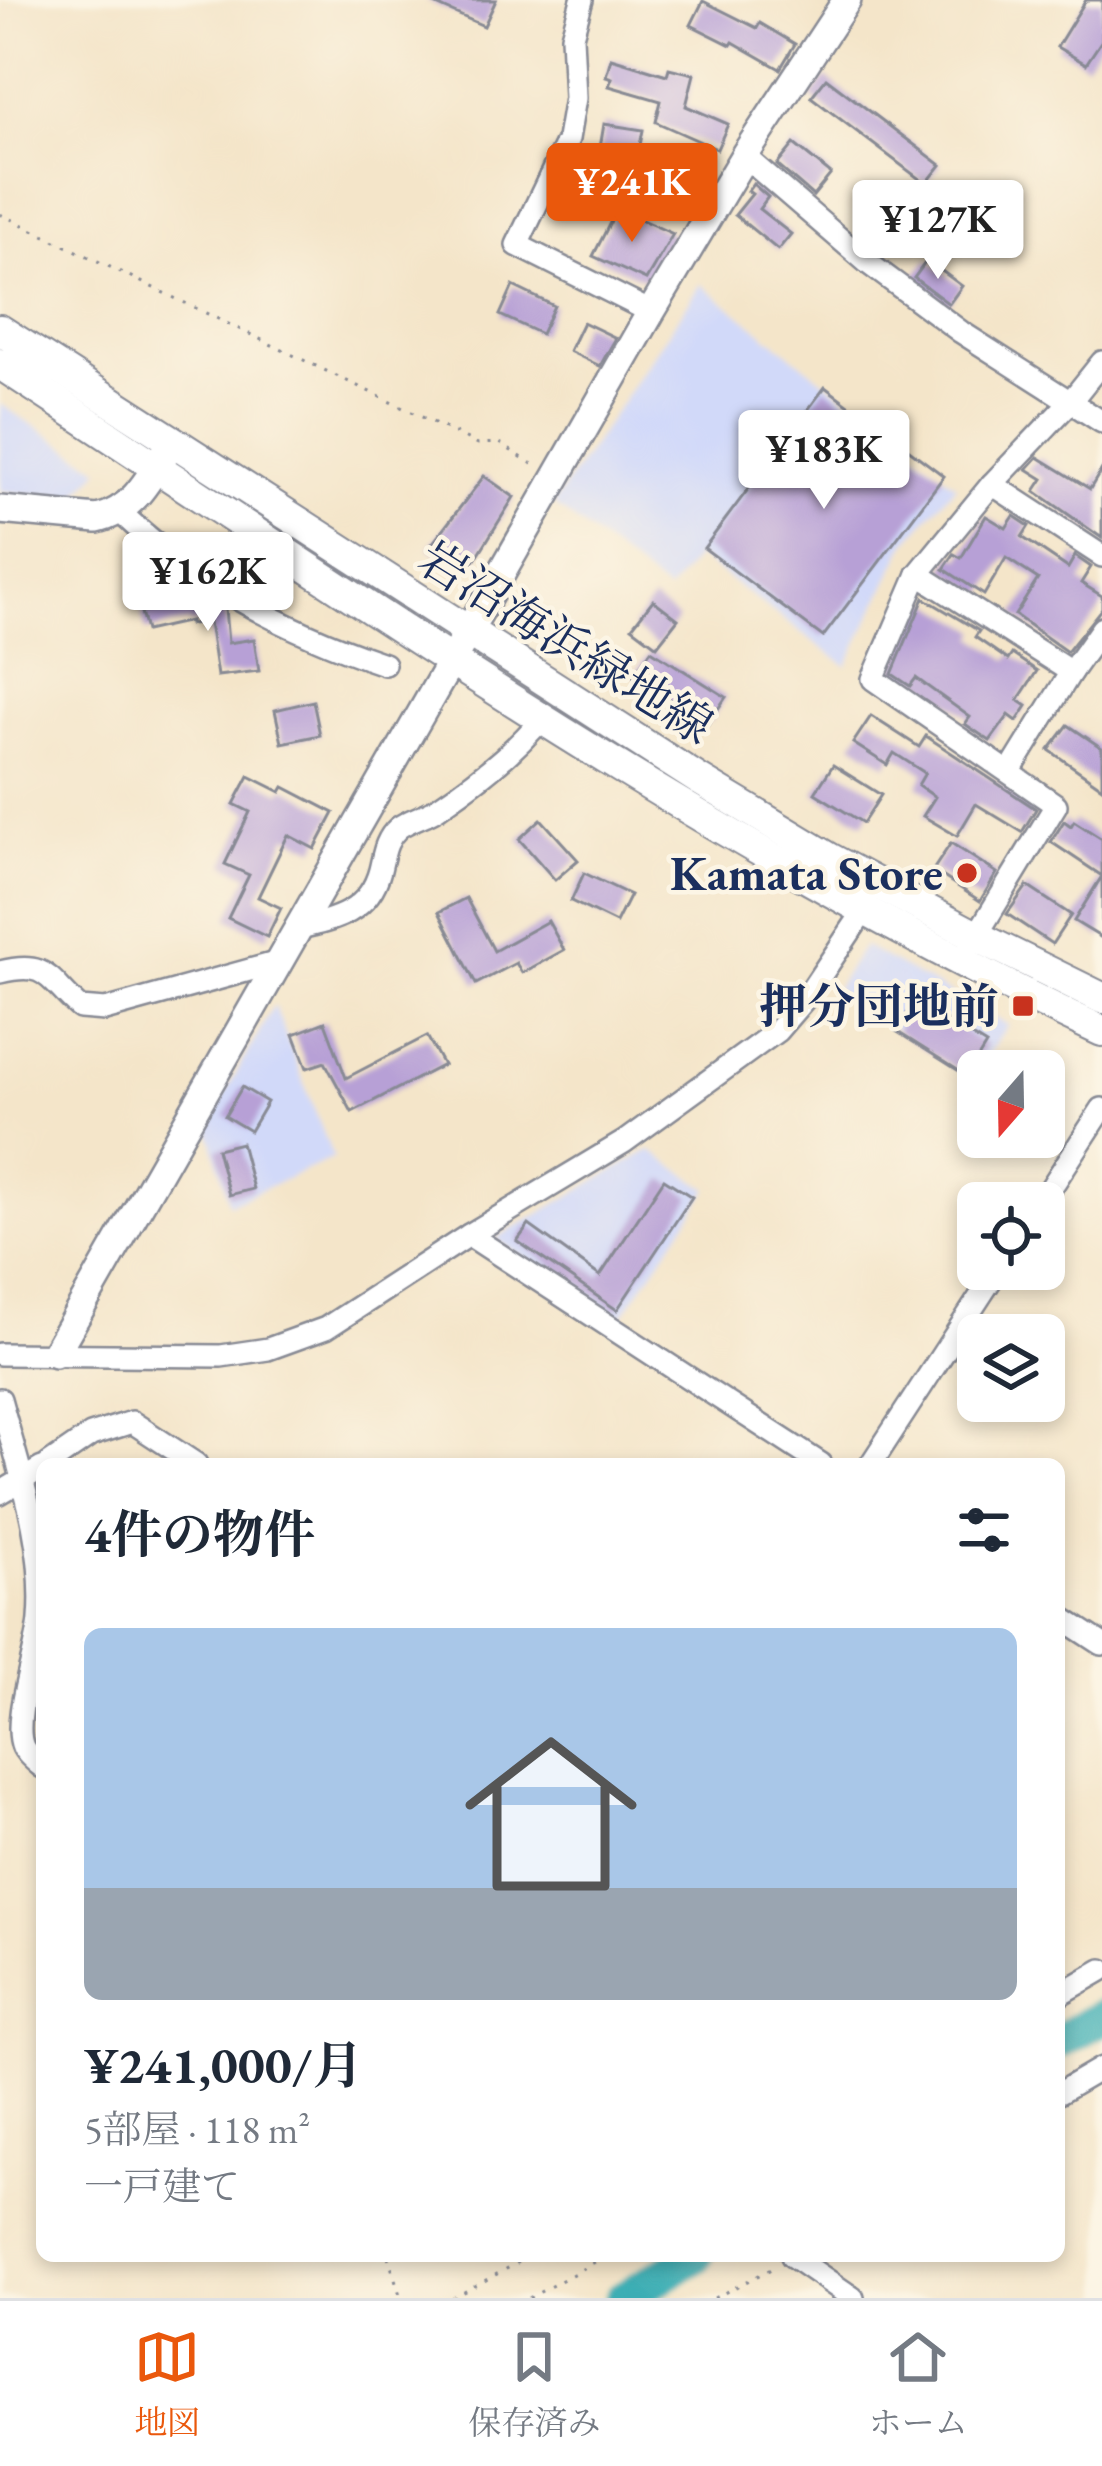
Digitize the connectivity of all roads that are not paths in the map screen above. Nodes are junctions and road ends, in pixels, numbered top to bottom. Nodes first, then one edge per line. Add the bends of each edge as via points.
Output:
1 (581, 0) edge
2 (836, 3) edge
3 (744, 157) junction
4 (651, 312) junction
5 (0, 330) edge
6 (1102, 362) edge
7 (0, 364) edge
8 (1070, 402) junction
9 (1102, 422) edge
10 (164, 455) junction
11 (992, 484) junction
12 (0, 510) edge
13 (121, 512) junction
14 (1102, 556) edge
15 (918, 574) junction
16 (1102, 628) edge
17 (468, 630) junction
18 (452, 658) junction
19 (384, 664) dead end
20 (1071, 672) junction
21 (544, 716) junction
22 (1010, 771) junction
23 (866, 908) junction
24 (296, 928) junction
25 (968, 949) junction
26 (275, 963) junction
27 (0, 972) edge
28 (1102, 998) edge
29 (1102, 1030) edge
30 (1102, 1109) edge
31 (1055, 1182) edge
32 (469, 1235) junction
33 (984, 1290) edge
34 (55, 1353) junction
35 (1, 1357) edge
36 (0, 1399) edge
37 (57, 1458) edge
38 (187, 1458) edge
39 (812, 1458) edge
40 (875, 1458) edge
41 (36, 1467) edge
42 (36, 1472) edge
43 (0, 1493) edge
44 (1065, 1620) edge
45 (36, 1640) edge
46 (1102, 1644) edge
47 (36, 1761) edge
48 (1102, 1970) edge
49 (1065, 1992) edge
50 (1102, 2068) edge
51 (1065, 2090) edge
52 (798, 2262) edge
53 (817, 2288) edge
54 (854, 2298) edge

1 - 4 street via 568,139 518,245
2 - 3 street
3 - 4 street
3 - 8 street via 868,263
4 - 17 street
5 - 10 main road, 岩沼海浜緑地線
6 - 8 street
7 - 10 main road, 岩沼海浜緑地線
8 - 9 street
8 - 11 street
10 - 13 street
10 - 17 main road, 岩沼海浜緑地線
10 - 18 main road, 岩沼海浜緑地線
11 - 14 street
11 - 15 street
12 - 13 street via 97,519
13 - 19 street via 256,613
15 - 20 street
15 - 22 street via 873,679
16 - 20 street
17 - 18 street
17 - 25 main road, 岩沼海浜緑地線
18 - 21 main road, 岩沼海浜緑地線
18 - 24 street
20 - 22 street
21 - 23 main road, 岩沼海浜緑地線
21 - 24 street via 436,810 400,826 359,906 340,919
22 - 25 street via 1057,805
23 - 25 main road, 岩沼海浜緑地線
23 - 32 street via 777,1031 624,1142
24 - 26 street
25 - 28 main road, 岩沼海浜緑地線
25 - 29 main road, 岩沼海浜緑地線
26 - 27 street via 105,1010 80,1008 44,970
26 - 34 street
30 - 31 street
32 - 34 street via 326,1328 268,1349 221,1357
32 - 39 street
33 - 40 street
34 - 35 street
36 - 41 street
37 - 38 street via 91,1435 132,1422
42 - 43 street
44 - 46 street
45 - 47 street via 20,1726 23,1748
48 - 49 street
50 - 51 street
52 - 53 street
53 - 54 street

